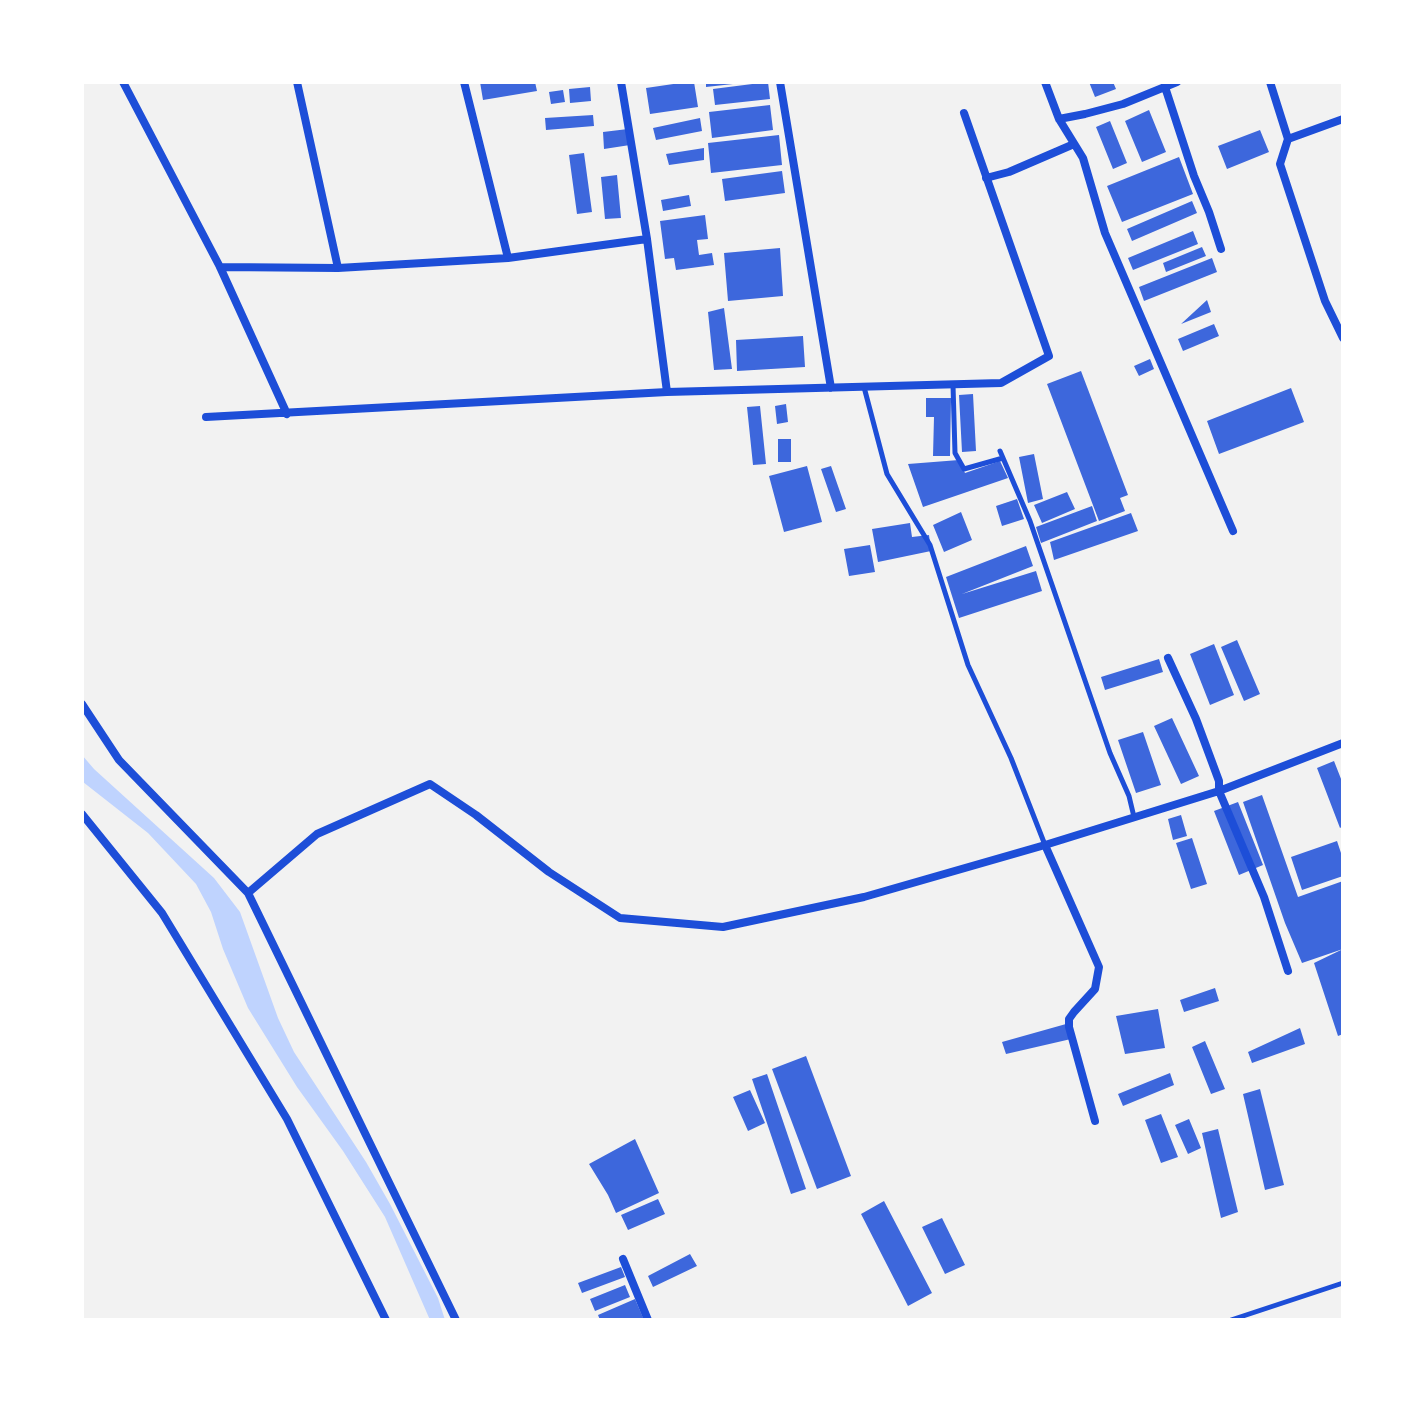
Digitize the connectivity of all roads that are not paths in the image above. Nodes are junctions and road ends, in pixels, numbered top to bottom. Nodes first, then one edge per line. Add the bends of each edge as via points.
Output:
1 (123, 82) edge
2 (297, 82) edge
3 (464, 82) edge
4 (621, 82) edge
5 (780, 82) edge
6 (1045, 82) edge
7 (1177, 82) edge
8 (1270, 82) edge
9 (1165, 87) junction
10 (964, 113) dead end
11 (1059, 119) junction
12 (1343, 119) edge
13 (1288, 139) junction
14 (1074, 144) junction
15 (986, 178) junction
16 (647, 239) junction
17 (1221, 249) dead end
18 (508, 258) junction
19 (220, 267) junction
20 (338, 268) junction
21 (1343, 338) edge
22 (953, 384) junction
23 (864, 387) junction
24 (831, 388) junction
25 (667, 392) junction
26 (287, 414) junction
27 (206, 417) dead end
28 (1000, 451) dead end
29 (1003, 458) junction
30 (1233, 531) dead end
31 (1168, 658) dead end
32 (82, 704) edge
33 (1343, 743) edge
34 (1219, 791) junction
35 (82, 814) edge
36 (1134, 817) junction
37 (1045, 845) junction
38 (248, 893) junction
39 (1288, 971) dead end
40 (1095, 1121) dead end
41 (623, 1259) dead end
42 (1343, 1283) edge
43 (386, 1320) edge
44 (456, 1320) edge
45 (648, 1320) edge
46 (1231, 1320) edge

1 - 19 street
2 - 20 street
3 - 18 street
4 - 16 street
5 - 24 street
6 - 11 street
7 - 9 street
8 - 13 street
9 - 11 street via 1123,104
9 - 17 street
10 - 15 street
11 - 14 street
12 - 13 street
13 - 21 street via 1280,164 1325,301
14 - 15 street
14 - 30 street via 1105,233
15 - 22 street via 1049,356 1001,383
16 - 18 street
16 - 25 street
18 - 20 street
19 - 20 street
19 - 26 street
22 - 23 street
22 - 29 lane via 955,453 964,469
23 - 24 street
23 - 37 lane via 887,474 930,545 968,665
24 - 25 street
25 - 26 street
26 - 27 street
28 - 29 lane
29 - 36 lane
31 - 34 street via 1196,719
32 - 38 street via 119,760
33 - 34 street
34 - 36 street
34 - 39 street via 1264,897
35 - 43 street via 162,913 287,1119
36 - 37 street
37 - 38 street via 864,897 723,927 620,918 430,784 317,834
37 - 40 street via 1099,967 1095,989 1069,1019
38 - 44 street
41 - 45 street
42 - 46 lane

